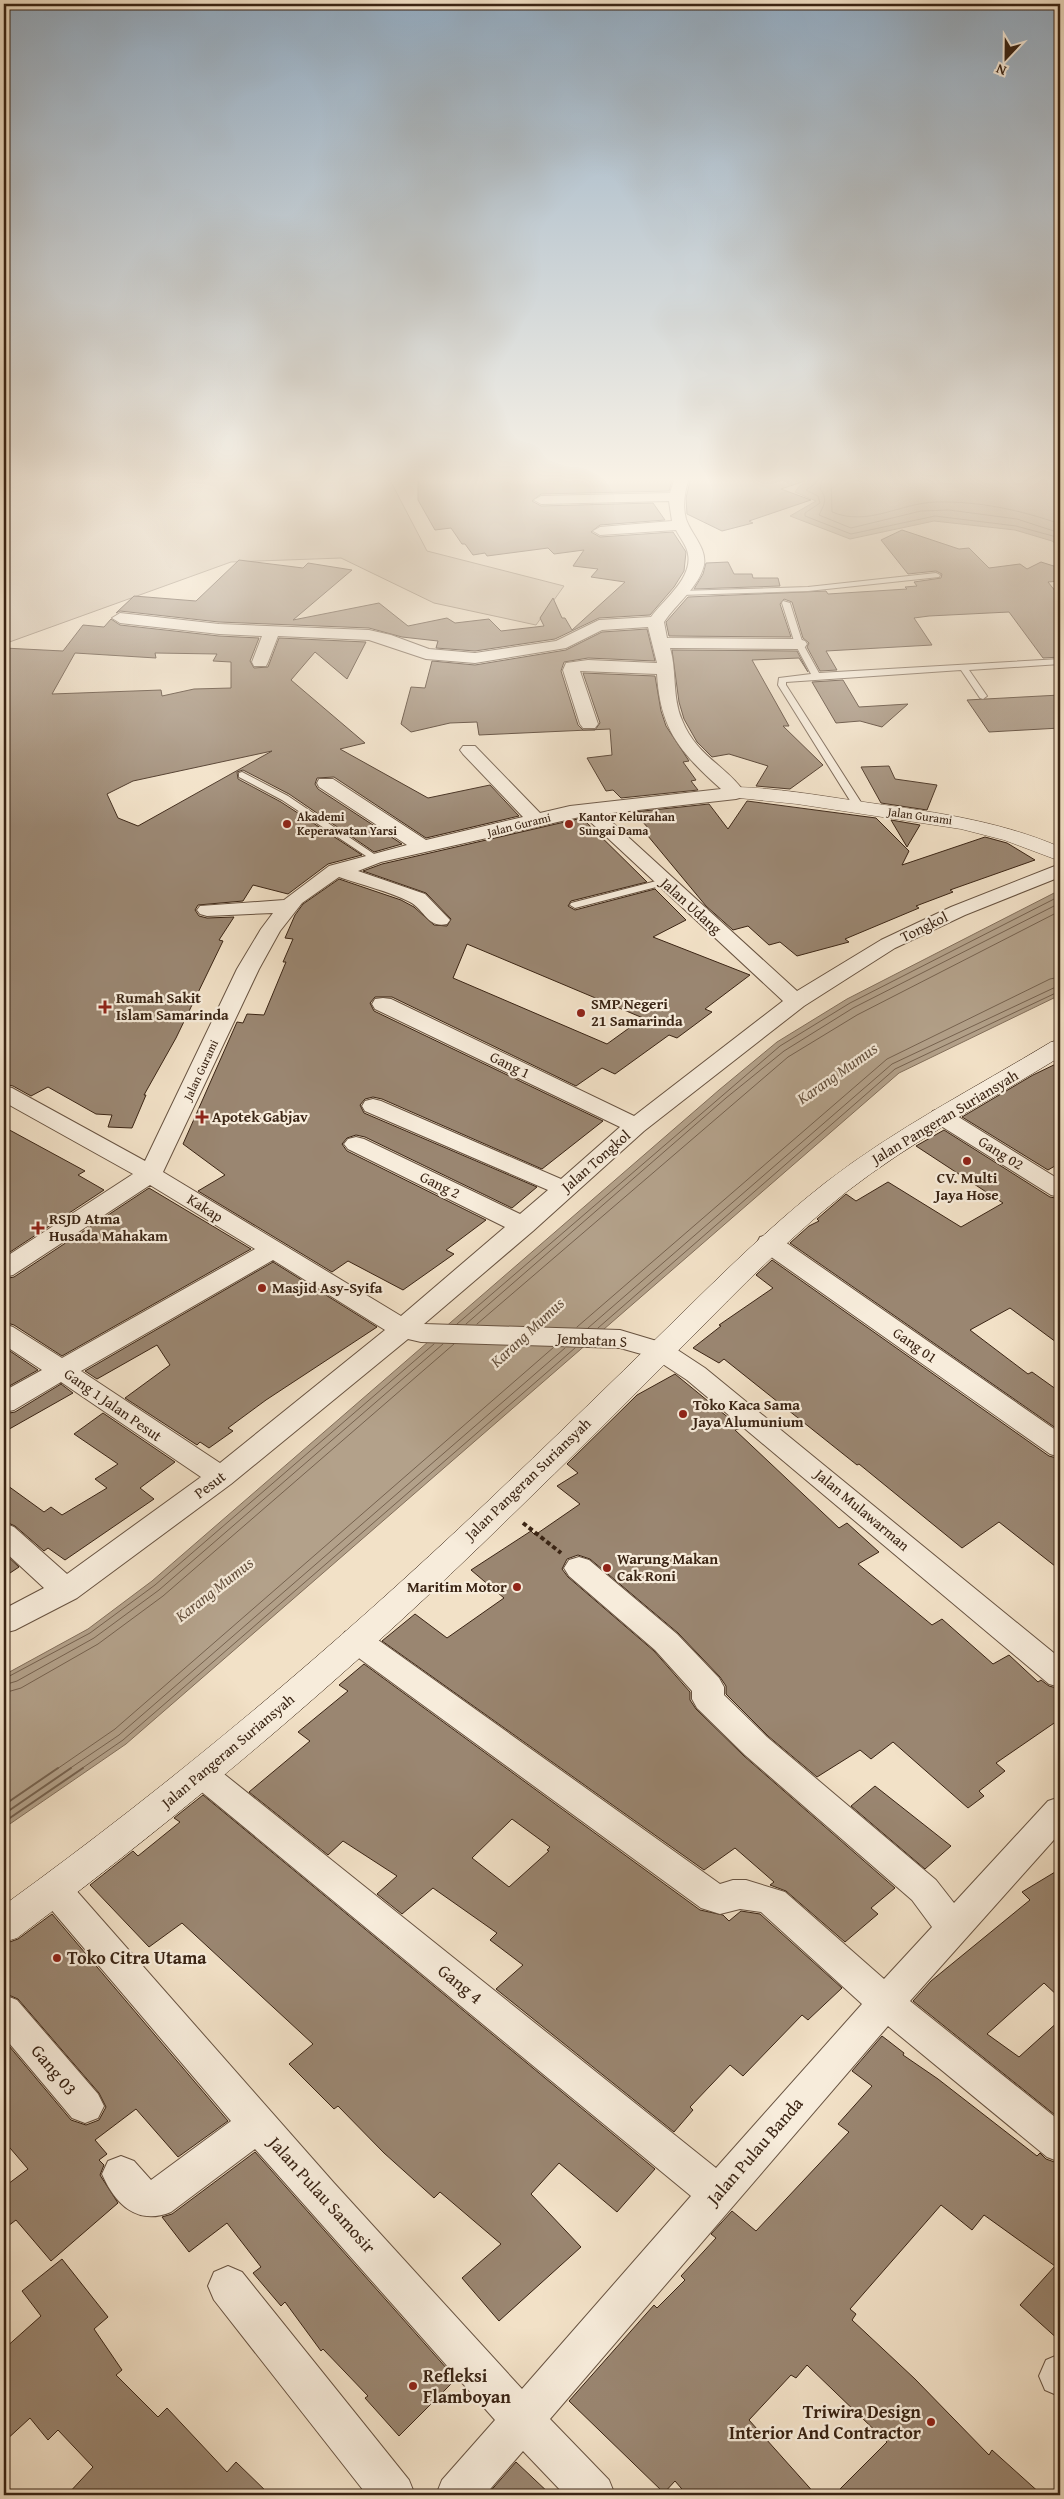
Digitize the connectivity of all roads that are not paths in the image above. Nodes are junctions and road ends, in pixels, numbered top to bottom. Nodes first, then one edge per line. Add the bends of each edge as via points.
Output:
1 (680, 593) edge
2 (786, 603) dead end
3 (120, 618) dead end
4 (656, 622) junction
5 (272, 632) junction
6 (661, 644) junction
7 (799, 644) junction
8 (260, 662) dead end
9 (1060, 662) edge
10 (964, 668) junction
11 (666, 669) junction
12 (816, 676) junction
13 (983, 696) dead end
14 (589, 724) dead end
15 (468, 750) dead end
16 (242, 775) dead end
17 (326, 784) dead end
18 (736, 793) junction
19 (859, 807) junction
20 (588, 810) junction
21 (537, 820) junction
22 (422, 847) junction
23 (1060, 855) edge
24 (375, 858) junction
25 (336, 870) junction
26 (1060, 870) edge
27 (664, 882) junction
28 (575, 904) dead end
29 (288, 906) junction
30 (207, 910) dead end
31 (440, 920) dead end
32 (796, 1000) junction
33 (383, 1004) dead end
34 (1060, 1047) edge
35 (4, 1093) edge
36 (373, 1106) dead end
37 (941, 1116) junction
38 (636, 1126) junction
39 (356, 1144) dead end
40 (150, 1174) junction
41 (565, 1189) junction
42 (1060, 1190) edge
43 (524, 1226) junction
44 (769, 1243) junction
45 (272, 1250) junction
46 (4, 1269) edge
47 (414, 1331) junction
48 (4, 1333) edge
49 (661, 1351) junction
50 (63, 1369) junction
51 (4, 1403) edge
52 (1060, 1448) edge
53 (221, 1477) junction
54 (4, 1534) edge
55 (579, 1568) road end
56 (66, 1590) junction
57 (4, 1622) edge
58 (356, 1640) junction
59 (1060, 1675) edge
60 (203, 1774) junction
61 (1060, 1811) edge
62 (55, 1890) junction
63 (4, 1926) edge
64 (952, 1927) junction
65 (885, 2002) junction
66 (4, 2011) edge
67 (85, 2106) dead end
68 (258, 2124) junction
69 (1060, 2144) edge
70 (121, 2174) dead end
71 (718, 2194) junction
72 (228, 2286) dead end
73 (522, 2421) junction
74 (394, 2495) edge
75 (457, 2495) edge
76 (594, 2495) edge

1 - 4 street
2 - 7 lane
3 - 5 street
4 - 5 street via 599,625 560,645 464,658 426,654 392,640 369,635
4 - 6 street
5 - 8 street
6 - 7 street
6 - 11 street
7 - 12 lane
9 - 10 lane
10 - 12 lane
10 - 13 lane
11 - 14 street via 572,667
11 - 18 street via 669,710 681,736 710,771
12 - 19 lane via 787,678 780,683
15 - 21 street
16 - 24 lane via 285,798
17 - 22 street
18 - 19 main road, Jalan Gurami
18 - 20 street, Jalan Gurami
19 - 23 main road, Jalan Gurami via 981,826
20 - 21 street, Jalan Gurami
20 - 27 street, Jalan Udang
21 - 22 street, Jalan Gurami
22 - 24 street, Jalan Gurami
24 - 25 street, Jalan Gurami
25 - 29 street, Jalan Gurami via 312,884
25 - 31 street via 418,898
26 - 32 street, Tongkol via 958,910 888,944
27 - 28 lane
27 - 32 street, Jalan Udang
29 - 30 street
29 - 40 street, Jalan Gurami via 248,969
32 - 38 street, Jalan Tongkol
33 - 38 street, Gang 1
34 - 37 main road, Jalan Pangeran Suriansyah
35 - 40 street, Kakap
36 - 41 street
37 - 42 street, Gang 02
37 - 44 main road, Jalan Pangeran Suriansyah via 907,1136 838,1186
38 - 41 street, Jalan Tongkol
39 - 43 street, Gang 2
40 - 45 street, Kakap
40 - 46 street
41 - 43 street, Jalan Tongkol
43 - 47 street, Jalan Tongkol
44 - 49 main road, Jalan Pangeran Suriansyah
44 - 52 street, Gang 01
45 - 47 street, Kakap
45 - 50 street
47 - 49 street, Jembatan S via 620,1339
47 - 53 street, Pesut
48 - 50 street, Gang 1 Jalan Pesut
49 - 58 main road, Jalan Pangeran Suriansyah
49 - 59 street, Jalan Mulawarman via 757,1422
50 - 51 street
50 - 53 street, Gang 1 Jalan Pesut via 158,1437
53 - 56 street, Pesut
54 - 56 street
55 - 64 street via 666,1642 708,1687 708,1699 756,1746 924,1890
56 - 57 street, Pesut
58 - 60 main road, Jalan Pangeran Suriansyah
58 - 65 street via 713,1898 720,1899 733,1893 773,1902
60 - 62 main road, Jalan Pangeran Suriansyah
60 - 71 street, Gang 4
61 - 64 street, Jalan Pulau Banda
62 - 63 main road, Jalan Pangeran Suriansyah
62 - 68 street, Jalan Pulau Samosir
64 - 65 street, Jalan Pulau Banda
65 - 69 street
65 - 71 street, Jalan Pulau Banda
66 - 67 street, Gang 03
68 - 70 street via 157,2199 141,2198
68 - 73 street, Jalan Pulau Samosir
71 - 73 street, Jalan Pulau Banda
72 - 74 street
73 - 75 street, Jalan Pulau Banda
73 - 76 street, Jalan Pulau Samosir

